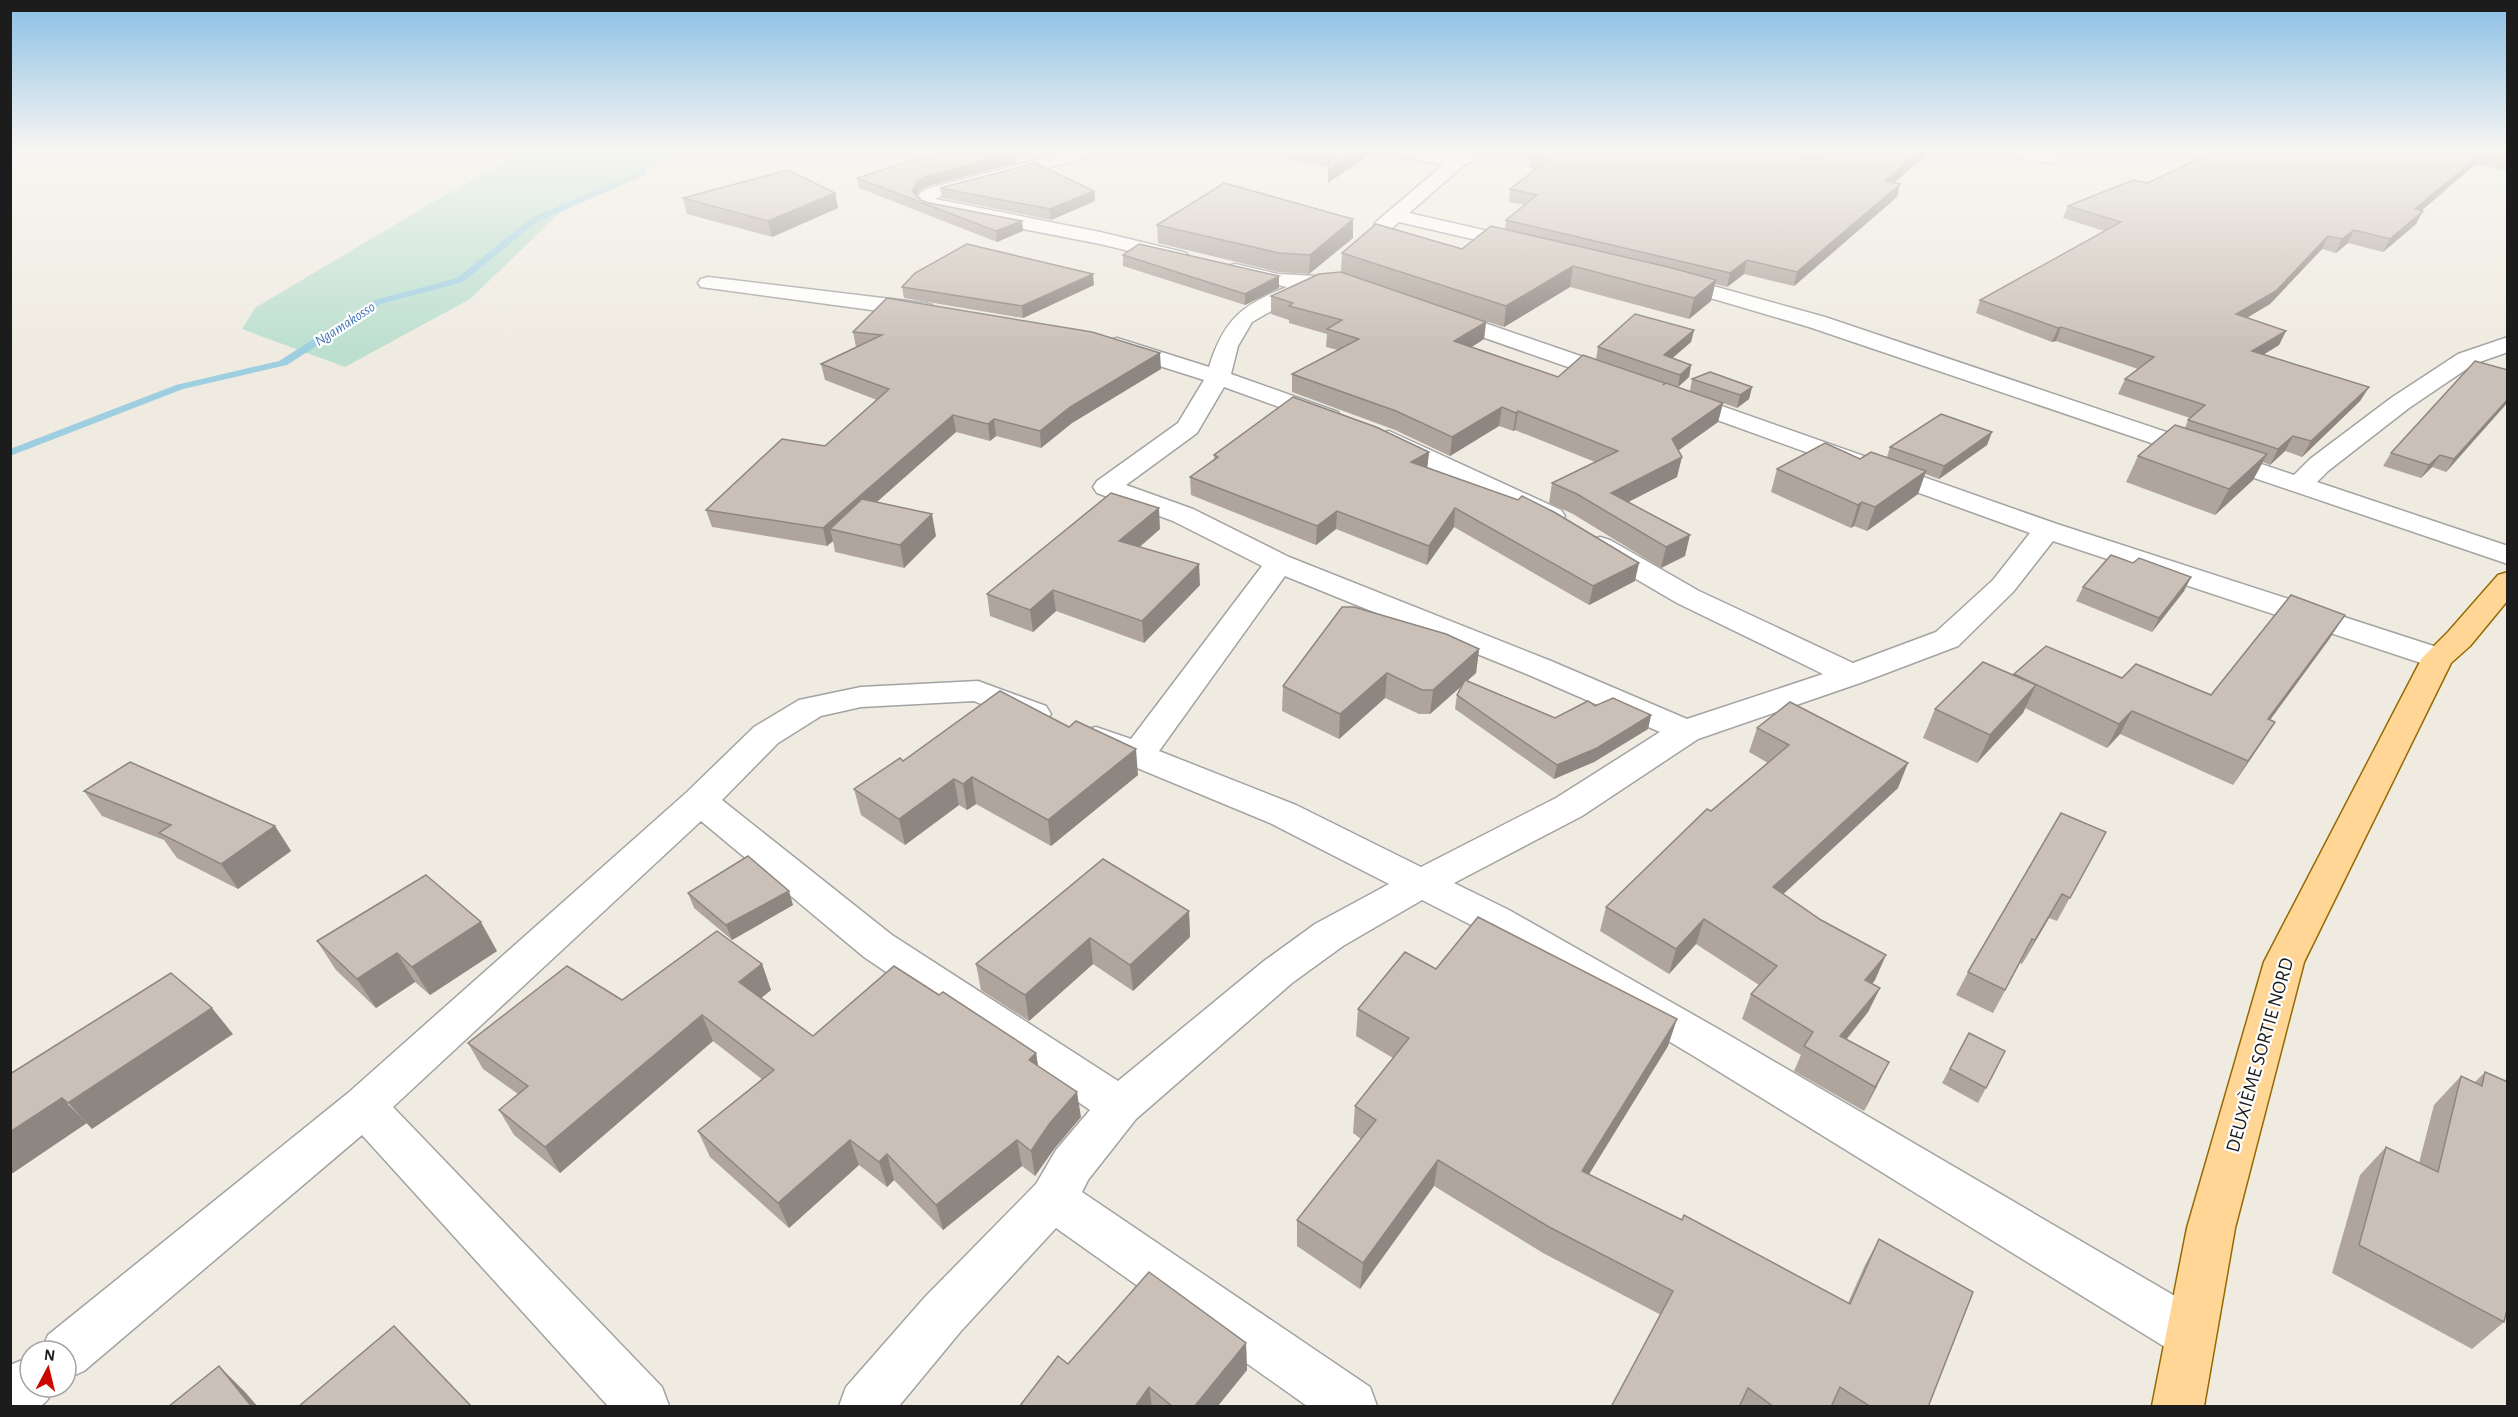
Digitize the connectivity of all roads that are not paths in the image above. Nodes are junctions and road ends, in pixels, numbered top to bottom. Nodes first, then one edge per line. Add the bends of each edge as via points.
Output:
1 (998, 218) edge
2 (1394, 218) edge
3 (1406, 218) edge
4 (1364, 241) edge
5 (1542, 249) edge
6 (1339, 261) dead end
7 (1650, 275) edge
8 (1315, 282) junction
9 (708, 283) dead end
10 (1366, 289) edge
11 (1422, 309) edge
12 (946, 314) edge
13 (1098, 339) edge
14 (2508, 344) edge
15 (1218, 377) junction
16 (2299, 485) junction
17 (2047, 530) junction
18 (2508, 556) edge
19 (1279, 562) junction
20 (2508, 581) edge
21 (2438, 658) junction
22 (1852, 675) junction
23 (1686, 731) junction
24 (1138, 754) junction
25 (700, 801) junction
26 (1422, 883) junction
27 (364, 1106) junction
28 (1120, 1106) junction
29 (1053, 1199) junction
30 (2191, 1334) junction
31 (78, 1343) edge
32 (643, 1407) edge
33 (865, 1407) edge
34 (1351, 1407) edge
35 (2178, 1407) edge

1 - 8 street via 1278,280
2 - 4 street
3 - 5 street
6 - 8 street
7 - 16 street via 1817,322
8 - 10 street via 1343,281
8 - 15 street via 1244,318 1227,346
9 - 12 street
11 - 17 street
13 - 15 street
14 - 16 street via 2466,359 2400,403
15 - 19 street via 1188,428 1106,487 1184,514
15 - 22 street via 1385,437 1576,531 1688,597
16 - 18 street
17 - 21 street
17 - 22 street via 2003,586 1947,639
19 - 23 street
19 - 24 street
20 - 21 main road, DEUXIÈME SORTIE NORD
21 - 30 main road, DEUXIÈME SORTIE NORD via 2284,962 2211,1228
22 - 23 street
23 - 26 street via 1569,807
24 - 25 street via 978,691 861,697 811,706 766,735
24 - 26 street via 1283,814
25 - 27 street
25 - 28 street via 878,946
26 - 28 street via 1329,935 1278,972
26 - 30 street via 1496,920 1707,1043
27 - 31 street
27 - 32 street
28 - 29 street via 1072,1165
29 - 33 street via 943,1314
29 - 34 street
30 - 35 main road, DEUXIÈME SORTIE NORD

